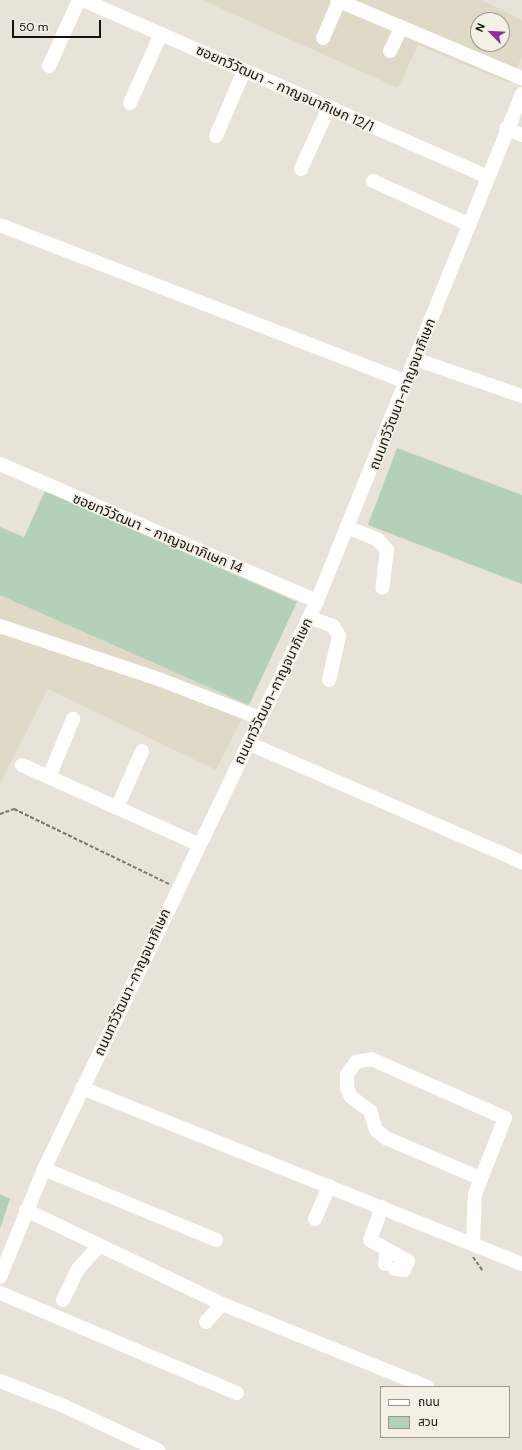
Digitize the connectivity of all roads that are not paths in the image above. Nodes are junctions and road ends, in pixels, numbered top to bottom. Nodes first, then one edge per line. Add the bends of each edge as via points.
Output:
1 (79, 0) edge
2 (83, 0) edge
3 (338, 0) edge
4 (401, 28) junction
5 (161, 34) junction
6 (323, 38) dead end
7 (390, 51) dead end
8 (49, 66) dead end
9 (244, 70) junction
10 (522, 78) edge
11 (522, 94) edge
12 (130, 102) dead end
13 (329, 107) junction
14 (506, 128) junction
15 (216, 136) dead end
16 (522, 136) edge
17 (301, 169) dead end
18 (486, 176) junction
19 (373, 181) dead end
20 (468, 224) junction
21 (0, 225) edge
22 (415, 359) junction
23 (406, 382) junction
24 (522, 396) edge
25 (0, 464) edge
26 (349, 528) junction
27 (382, 588) dead end
28 (317, 602) junction
29 (309, 617) junction
30 (0, 626) edge
31 (329, 680) dead end
32 (260, 718) junction
33 (74, 719) dead end
34 (248, 743) junction
35 (142, 751) dead end
36 (22, 765) dead end
37 (49, 777) junction
38 (117, 808) junction
39 (198, 844) junction
40 (522, 862) edge
41 (82, 1088) junction
42 (44, 1168) junction
43 (480, 1178) junction
44 (330, 1186) junction
45 (382, 1207) junction
46 (26, 1210) junction
47 (315, 1219) dead end
48 (216, 1240) dead end
49 (473, 1243) junction
50 (100, 1246) junction
51 (387, 1249) junction
52 (522, 1264) edge
53 (0, 1277) edge
54 (0, 1293) edge
55 (63, 1300) dead end
56 (222, 1304) junction
57 (206, 1322) dead end
58 (0, 1381) edge
59 (425, 1386) edge
60 (237, 1393) dead end
61 (158, 1450) edge

1 - 8 street
2 - 5 street, ซอยทวีวัฒนา - กาญจนาภิเษก 12/1
3 - 4 street
3 - 6 street
4 - 7 street
4 - 10 street
5 - 9 street, ซอยทวีวัฒนา - กาญจนาภิเษก 12/1
5 - 12 street
9 - 13 street, ซอยทวีวัฒนา - กาญจนาภิเษก 12/1
9 - 15 street
11 - 14 street, ถนนทวีวัฒนา-กาญจนาภิเษก
13 - 17 street
13 - 18 street, ซอยทวีวัฒนา - กาญจนาภิเษก 12/1
14 - 16 street
14 - 18 street, ถนนทวีวัฒนา-กาญจนาภิเษก
18 - 20 street, ถนนทวีวัฒนา-กาญจนาภิเษก
19 - 20 street
20 - 22 street, ถนนทวีวัฒนา-กาญจนาภิเษก
21 - 23 street
22 - 23 street, ถนนทวีวัฒนา-กาญจนาภิเษก
22 - 24 street
23 - 26 street, ถนนทวีวัฒนา-กาญจนาภิเษก
25 - 28 street, ซอยทวีวัฒนา - กาญจนาภิเษก 14
26 - 27 street via 378,540 386,550
26 - 28 street, ถนนทวีวัฒนา-กาญจนาภิเษก
28 - 29 street, ถนนทวีวัฒนา-กาญจนาภิเษก
29 - 31 street via 333,626 339,636
29 - 32 street, ถนนทวีวัฒนา-กาญจนาภิเษก
30 - 32 street via 162,680
32 - 34 street, ถนนทวีวัฒนา-กาญจนาภิเษก
33 - 37 street
34 - 39 street, ถนนทวีวัฒนา-กาญจนาภิเษก
34 - 40 street
35 - 38 street
36 - 37 street
37 - 38 street
38 - 39 street
39 - 41 street, ถนนทวีวัฒนา-กาญจนาภิเษก
41 - 42 street, ถนนทวีวัฒนา-กาญจนาภิเษก
41 - 44 street
42 - 46 street, ถนนทวีวัฒนา-กาญจนาภิเษก
42 - 48 street
43 - 43 street via 505,1118 371,1058 356,1062 347,1075 347,1088 351,1097 370,1111 376,1130 386,1138
43 - 49 street via 472,1209
44 - 45 street
44 - 47 street
45 - 49 street
45 - 51 street via 370,1240
46 - 50 street
46 - 53 street, ถนนทวีวัฒนา-กาญจนาภิเษก
49 - 52 street
50 - 55 street via 78,1270
50 - 56 street
51 - 51 street via 390,1267 404,1270 408,1261
54 - 60 street
56 - 57 street
56 - 59 street
58 - 61 street via 64,1406

